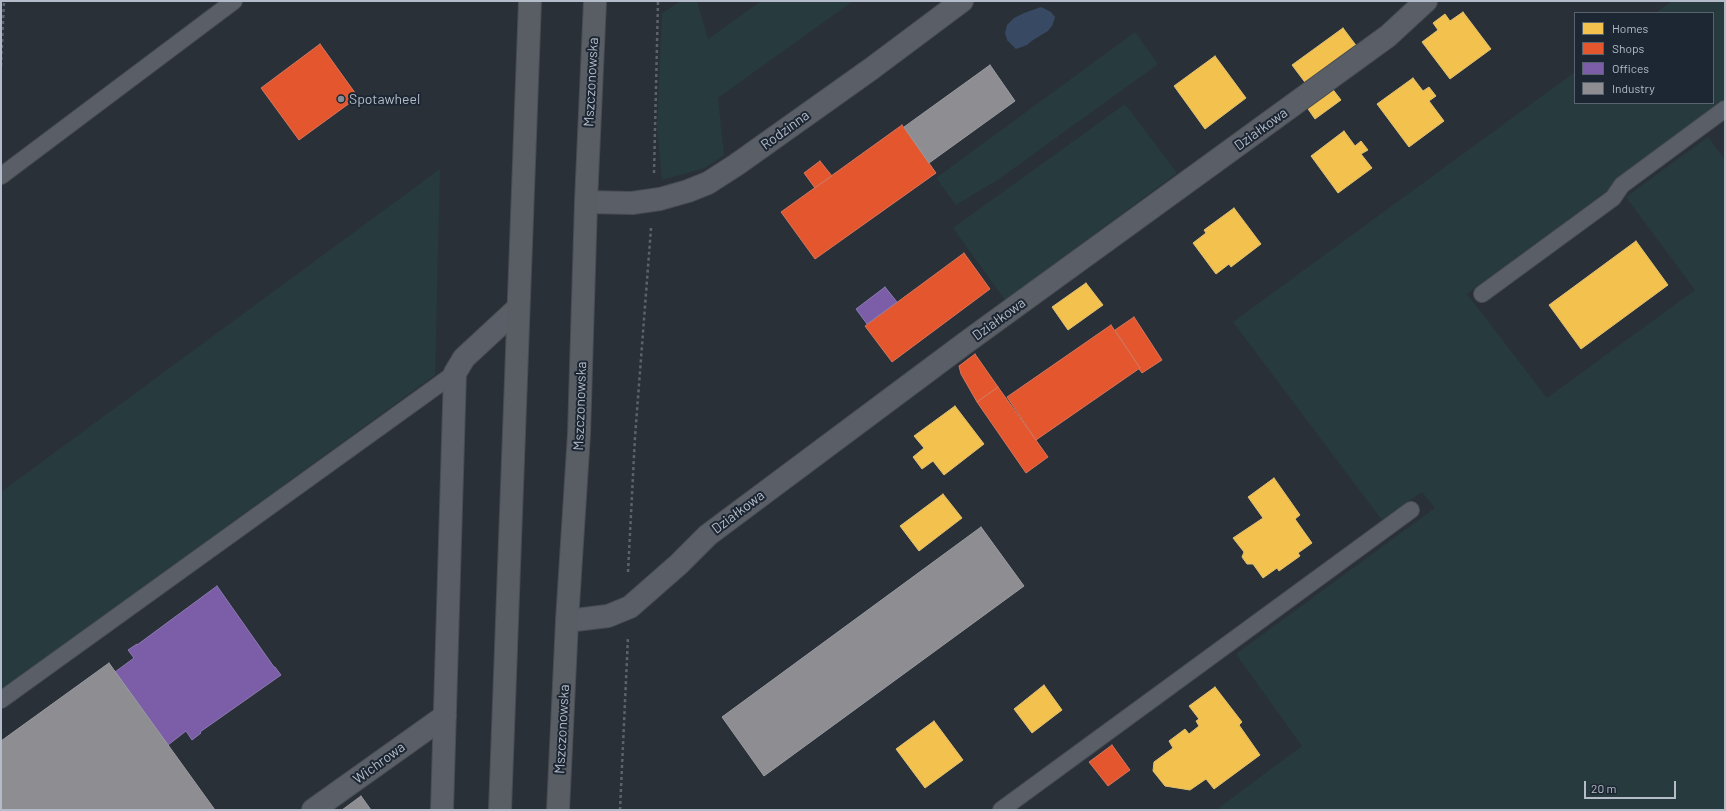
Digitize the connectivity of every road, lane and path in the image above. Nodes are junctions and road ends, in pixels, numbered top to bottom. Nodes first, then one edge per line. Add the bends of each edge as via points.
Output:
1 (4, 1) edge
2 (234, 1) edge
3 (530, 1) edge
4 (595, 1) edge
5 (658, 1) edge
6 (962, 1) edge
7 (1426, 1) edge
8 (1, 66) edge
9 (1725, 109) edge
10 (1, 176) edge
11 (653, 200) junction
12 (586, 202) junction
13 (1482, 294) dead end
14 (518, 308) junction
15 (455, 373) junction
16 (1411, 510) dead end
17 (630, 606) junction
18 (567, 621) junction
19 (1, 700) edge
20 (445, 716) junction
21 (313, 810) edge
22 (442, 810) edge
23 (500, 810) edge
24 (558, 810) edge
25 (620, 810) edge
26 (1001, 810) edge

1 - 8 path
2 - 10 lane
3 - 14 main road
4 - 12 main road, Mszczonowska
5 - 11 path
6 - 11 street, Rodzinna via 736,165 688,192
7 - 17 street, Działkowa via 1388,36 968,341 708,535
9 - 13 lane via 1622,185 1613,198
11 - 12 street, Rodzinna via 632,203
11 - 17 path via 635,436 628,590
12 - 18 main road, Mszczonowska via 579,434
14 - 15 street via 464,358
14 - 23 main road
15 - 19 lane
15 - 20 street
16 - 26 lane
17 - 18 street, Działkowa via 608,616
17 - 25 path
18 - 24 main road, Mszczonowska
20 - 21 street, Wichrowa
20 - 22 street

